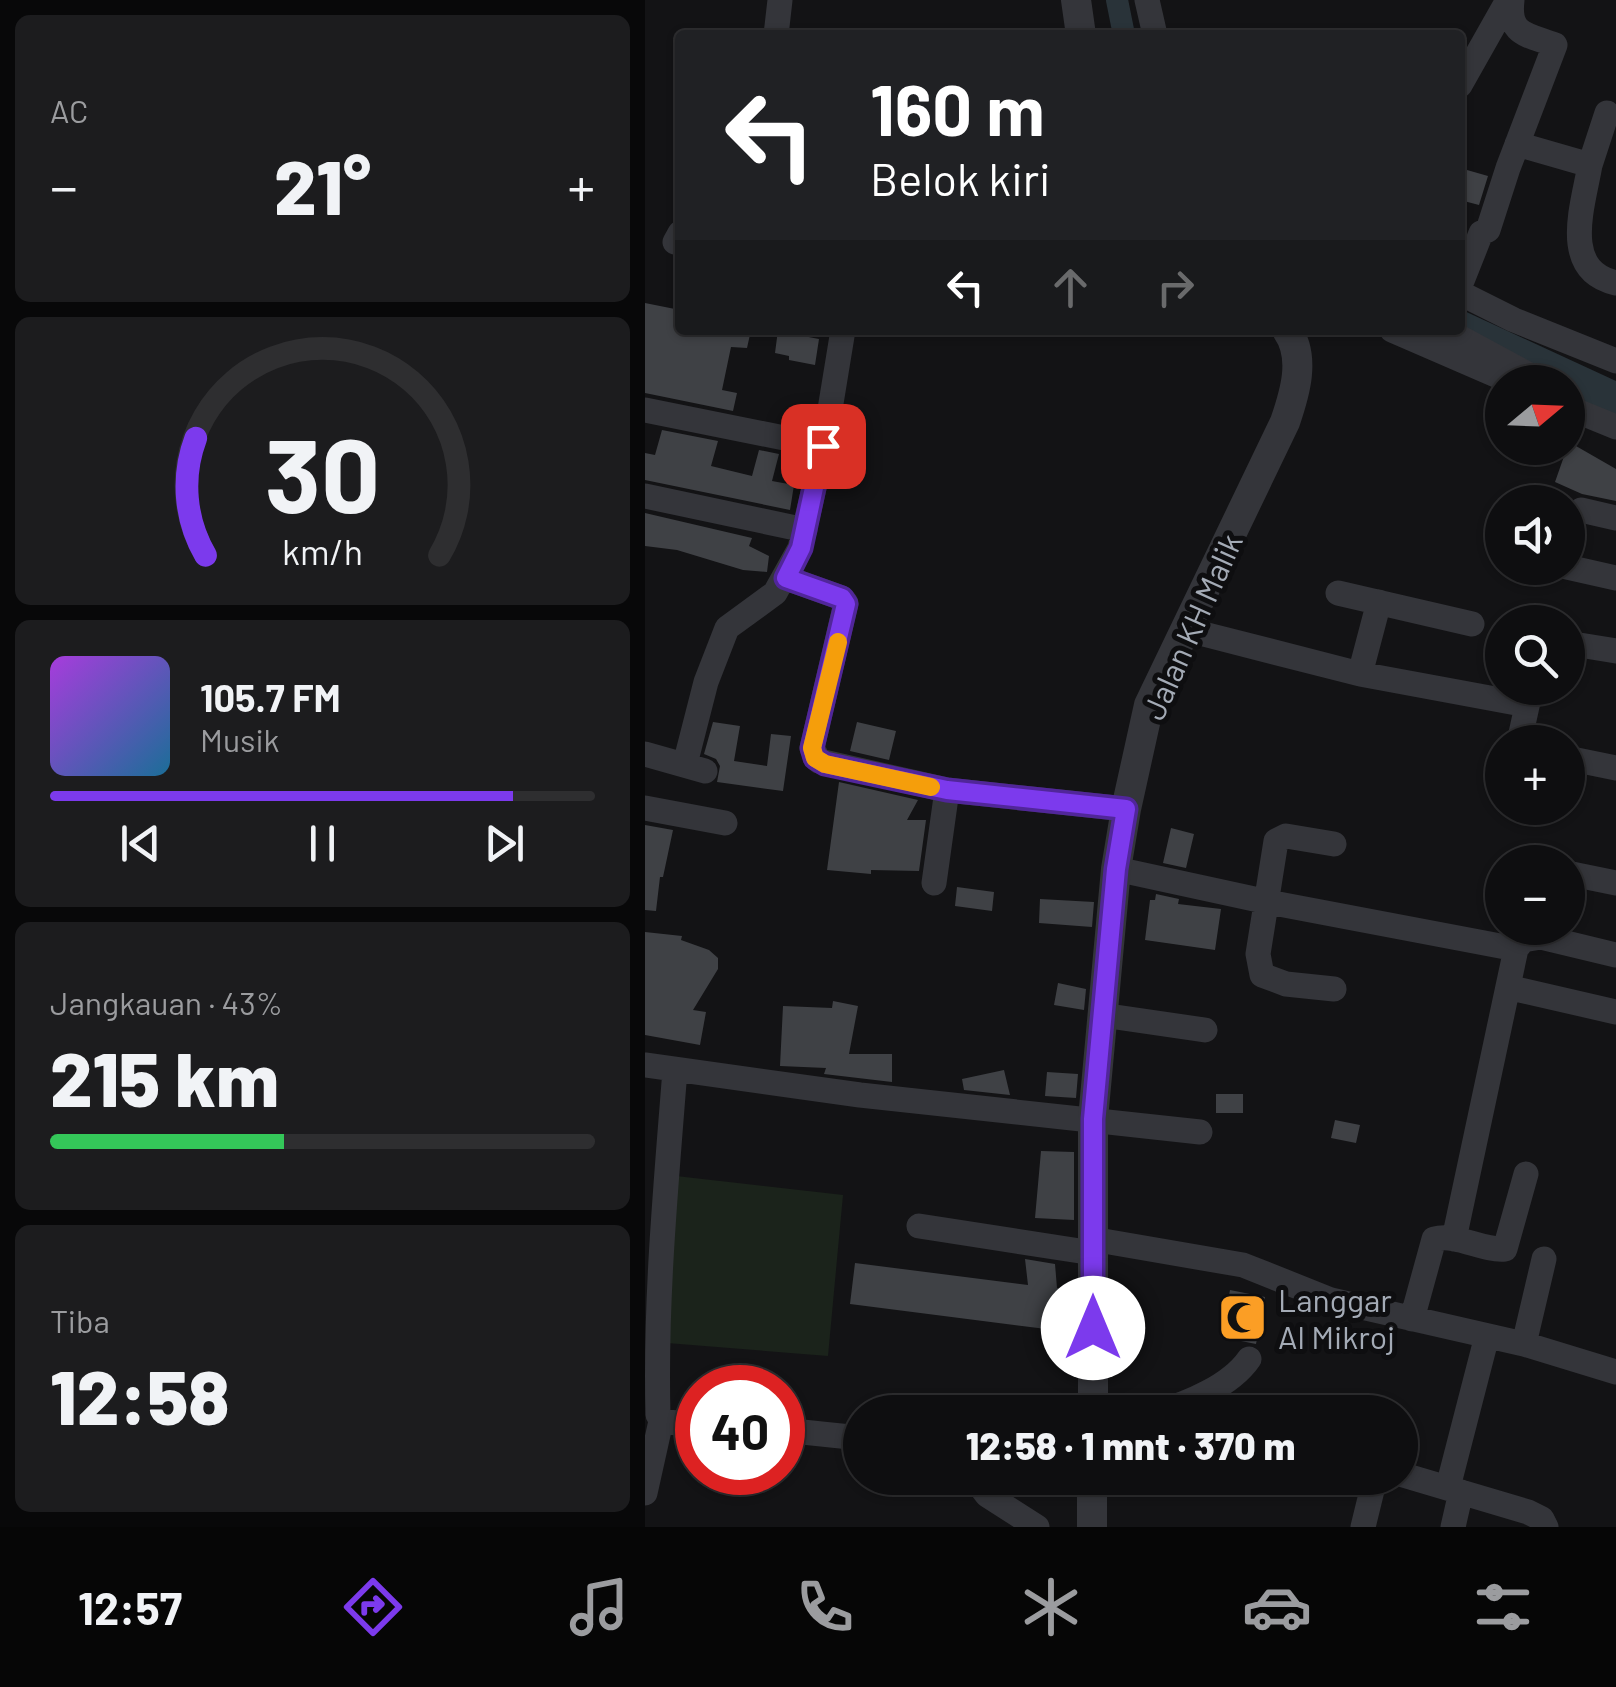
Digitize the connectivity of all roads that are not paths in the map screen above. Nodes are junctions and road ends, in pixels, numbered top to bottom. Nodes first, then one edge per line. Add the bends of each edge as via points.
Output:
1 (780, 0) edge
2 (1076, 0) edge
3 (1147, 0) edge
4 (1510, 0) edge
5 (775, 30) edge
6 (1080, 30) edge
7 (1154, 30) edge
8 (1465, 77) edge
9 (1607, 113) dead end
10 (1517, 144) junction
11 (1590, 165) junction
12 (1465, 276) edge
13 (1616, 283) edge
14 (1465, 293) edge
15 (838, 335) edge
16 (1295, 335) edge
17 (1404, 335) edge
18 (1454, 335) edge
19 (1616, 362) edge
20 (1510, 365) edge
21 (1485, 370) edge
22 (1585, 400) edge
23 (645, 410) edge
24 (1616, 412) edge
25 (1585, 414) edge
26 (1616, 427) edge
27 (823, 446) junction
28 (645, 496) edge
29 (1585, 511) edge
30 (1616, 518) edge
31 (805, 530) junction
32 (1585, 571) edge
33 (786, 578) junction
34 (1616, 578) edge
35 (1338, 593) dead end
36 (1379, 602) junction
37 (1472, 624) dead end
38 (1183, 628) junction
39 (1585, 646) edge
40 (1616, 651) edge
41 (1360, 674) junction
42 (1485, 690) edge
43 (645, 754) edge
44 (1585, 762) edge
45 (1616, 768) edge
46 (947, 790) junction
47 (645, 808) edge
48 (1126, 809) junction
49 (725, 823) dead end
50 (1334, 844) dead end
51 (1116, 869) junction
52 (1585, 877) edge
53 (933, 883) dead end
54 (1616, 883) edge
55 (1268, 902) junction
56 (1516, 949) junction
57 (1616, 956) edge
58 (1334, 989) dead end
59 (1521, 990) dead end
60 (1616, 1012) edge
61 (1102, 1015) junction
62 (1205, 1030) dead end
63 (645, 1066) edge
64 (675, 1070) junction
65 (1093, 1119) junction
66 (1200, 1132) dead end
67 (1526, 1174) dead end
68 (919, 1226) dead end
69 (653, 1232) edge
70 (1454, 1239) junction
71 (1093, 1246) junction
72 (1543, 1259) dead end
73 (1412, 1319) junction
74 (1487, 1336) junction
75 (1524, 1344) junction
76 (651, 1352) edge
77 (1249, 1359) dead end
78 (1616, 1372) edge
79 (1093, 1395) edge
80 (1201, 1395) edge
81 (661, 1421) junction
82 (675, 1422) edge
83 (805, 1432) edge
84 (843, 1436) edge
85 (1418, 1479) edge
86 (1455, 1489) junction
87 (645, 1492) edge
88 (986, 1495) edge
89 (1093, 1495) edge
90 (1371, 1495) edge
91 (1037, 1527) edge
92 (1093, 1527) edge
93 (1363, 1527) edge
94 (1453, 1527) edge
95 (1546, 1527) edge

1 - 5 street
2 - 6 street
3 - 7 street
4 - 8 street
4 - 10 street via 1517,30 1555,46
9 - 11 street
10 - 11 street
10 - 12 street via 1489,230 1481,233
11 - 13 street via 1579,245 1596,278
14 - 19 street
15 - 27 street
16 - 38 street, Jalan KH Malik via 1294,395 1285,422
17 - 21 street
18 - 20 street
22 - 24 street
23 - 27 street
25 - 26 street
27 - 31 street
28 - 31 street
29 - 30 street
31 - 33 street
32 - 34 street
33 - 43 street via 727,628 705,682 695,768
33 - 46 street via 846,604 815,758
35 - 36 street
36 - 37 street
36 - 41 street
38 - 41 street
38 - 48 street, Jalan KH Malik via 1149,705
39 - 40 street
41 - 42 street
44 - 45 street
46 - 48 street
46 - 53 street
47 - 49 street
48 - 51 street, Jalan KH Malik
50 - 55 street via 1279,838
51 - 55 street
51 - 61 street, Jalan KH Malik
52 - 54 street
55 - 56 street
55 - 58 street via 1258,954 1262,975
56 - 57 street via 1523,940 1541,937
56 - 70 street
59 - 60 street
61 - 62 street
61 - 65 street, Jalan KH Malik
63 - 64 street
64 - 65 street
64 - 69 street
65 - 66 street
65 - 71 street, Jalan KH Malik
67 - 70 street via 1505,1249
68 - 71 street
69 - 76 street
70 - 73 street via 1434,1239
71 - 73 street via 1243,1265 1331,1300
71 - 79 street, Jalan KH Malik
72 - 75 street
73 - 74 street
74 - 75 street
74 - 86 street
75 - 78 street
76 - 81 street
77 - 80 street via 1240,1372
81 - 82 street
81 - 87 street
83 - 84 street
85 - 86 street
86 - 94 street
86 - 95 street via 1528,1512
88 - 91 street
89 - 92 street
90 - 93 street

